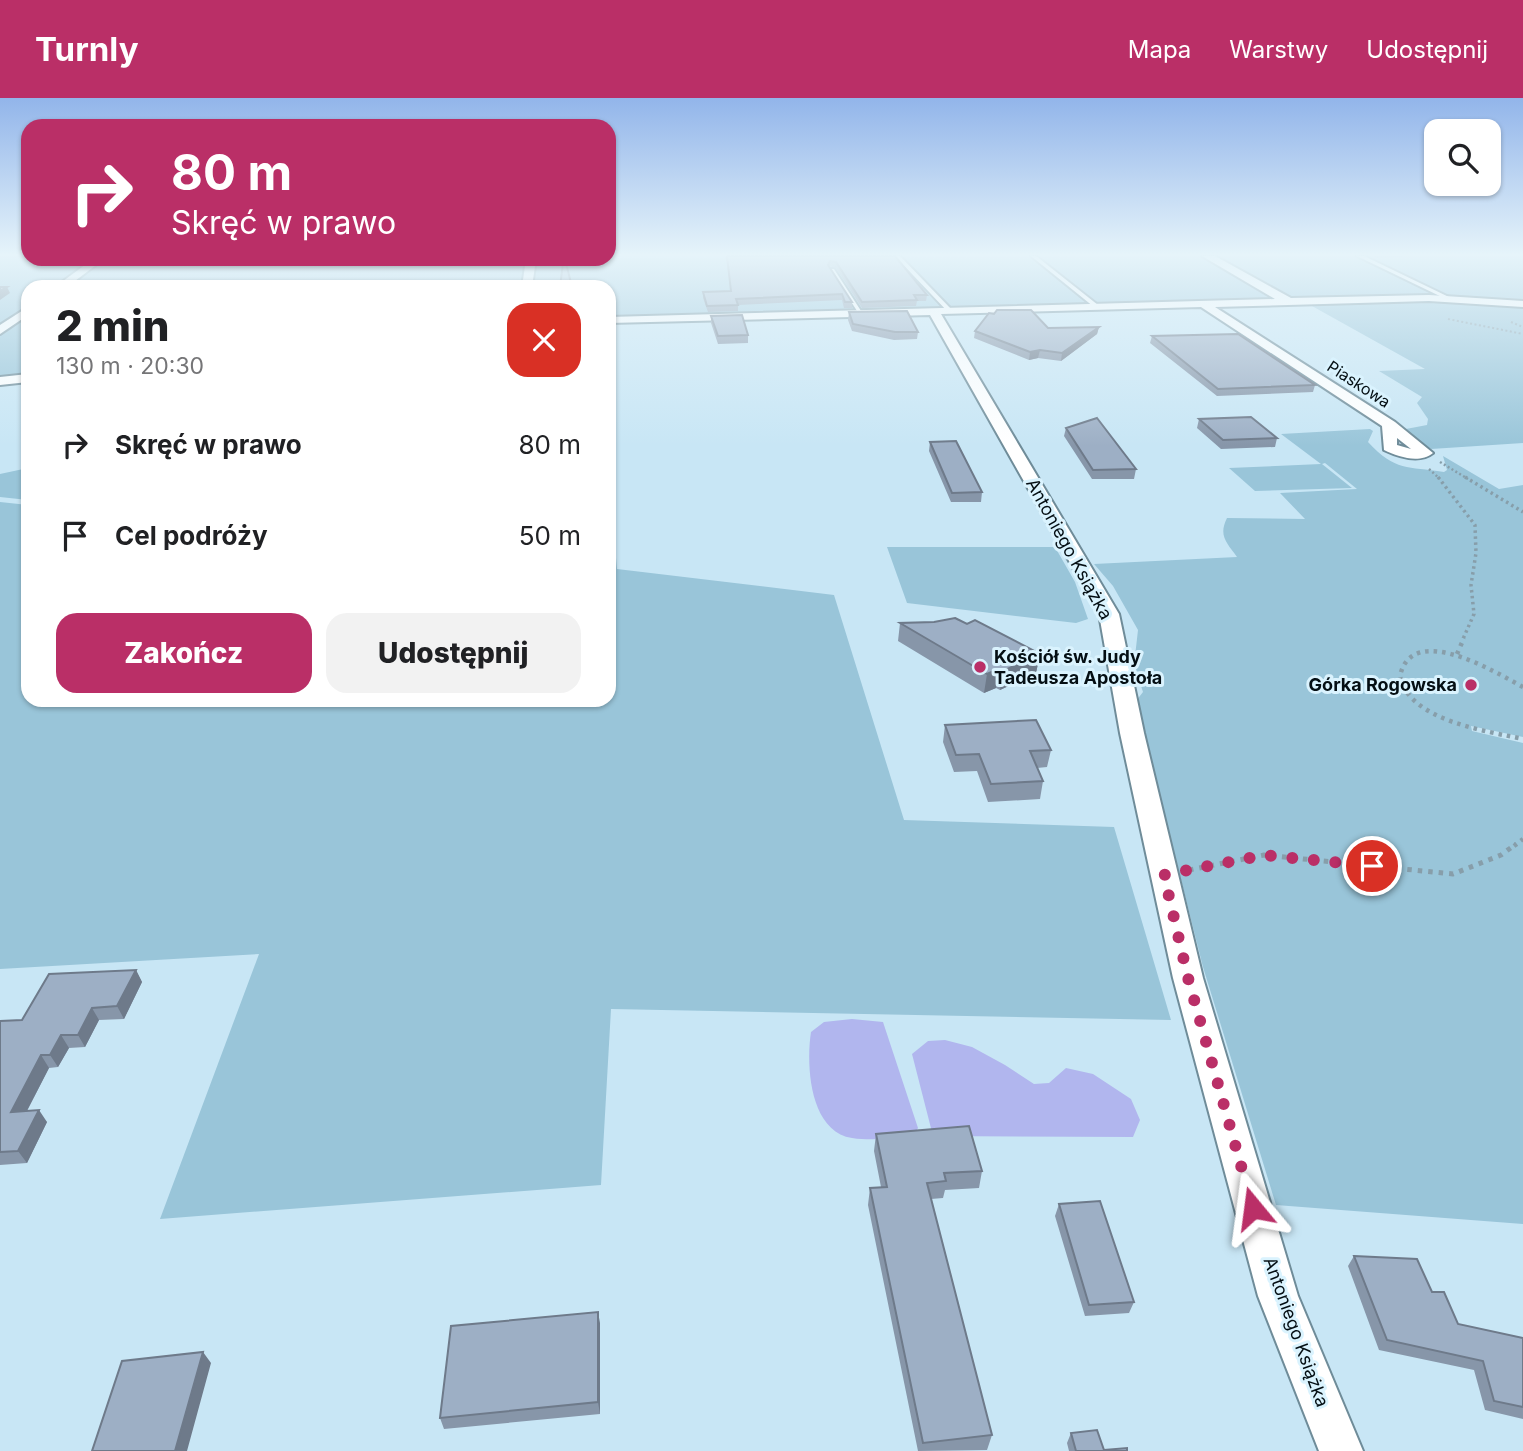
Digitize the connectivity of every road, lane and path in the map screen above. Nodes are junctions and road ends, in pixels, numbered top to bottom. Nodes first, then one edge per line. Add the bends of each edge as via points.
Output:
1 (15, 319) edge
2 (640, 319) edge
3 (945, 319) edge
4 (1226, 319) edge
5 (616, 320) edge
6 (0, 330) edge
7 (21, 378) edge
8 (0, 380) edge
9 (1423, 454) junction
10 (1523, 512) edge
11 (1457, 654) junction
12 (1523, 687) edge
13 (1523, 739) edge
14 (1523, 839) edge
15 (1164, 875) junction
16 (1341, 1451) edge

1 - 6 street
2 - 5 street
3 - 15 street, Antoniego Książka via 966,365 1109,614
4 - 9 street, Piaskowa via 1390,425 1389,447 1400,453
7 - 8 street
9 - 10 path
9 - 11 path via 1425,466 1445,483 1475,525 1474,614
11 - 12 path
11 - 13 path via 1429,650 1413,656 1401,675 1408,695 1442,717
14 - 15 path via 1501,855 1453,874 1264,855
15 - 16 street, Antoniego Książka via 1188,978 1278,1296

